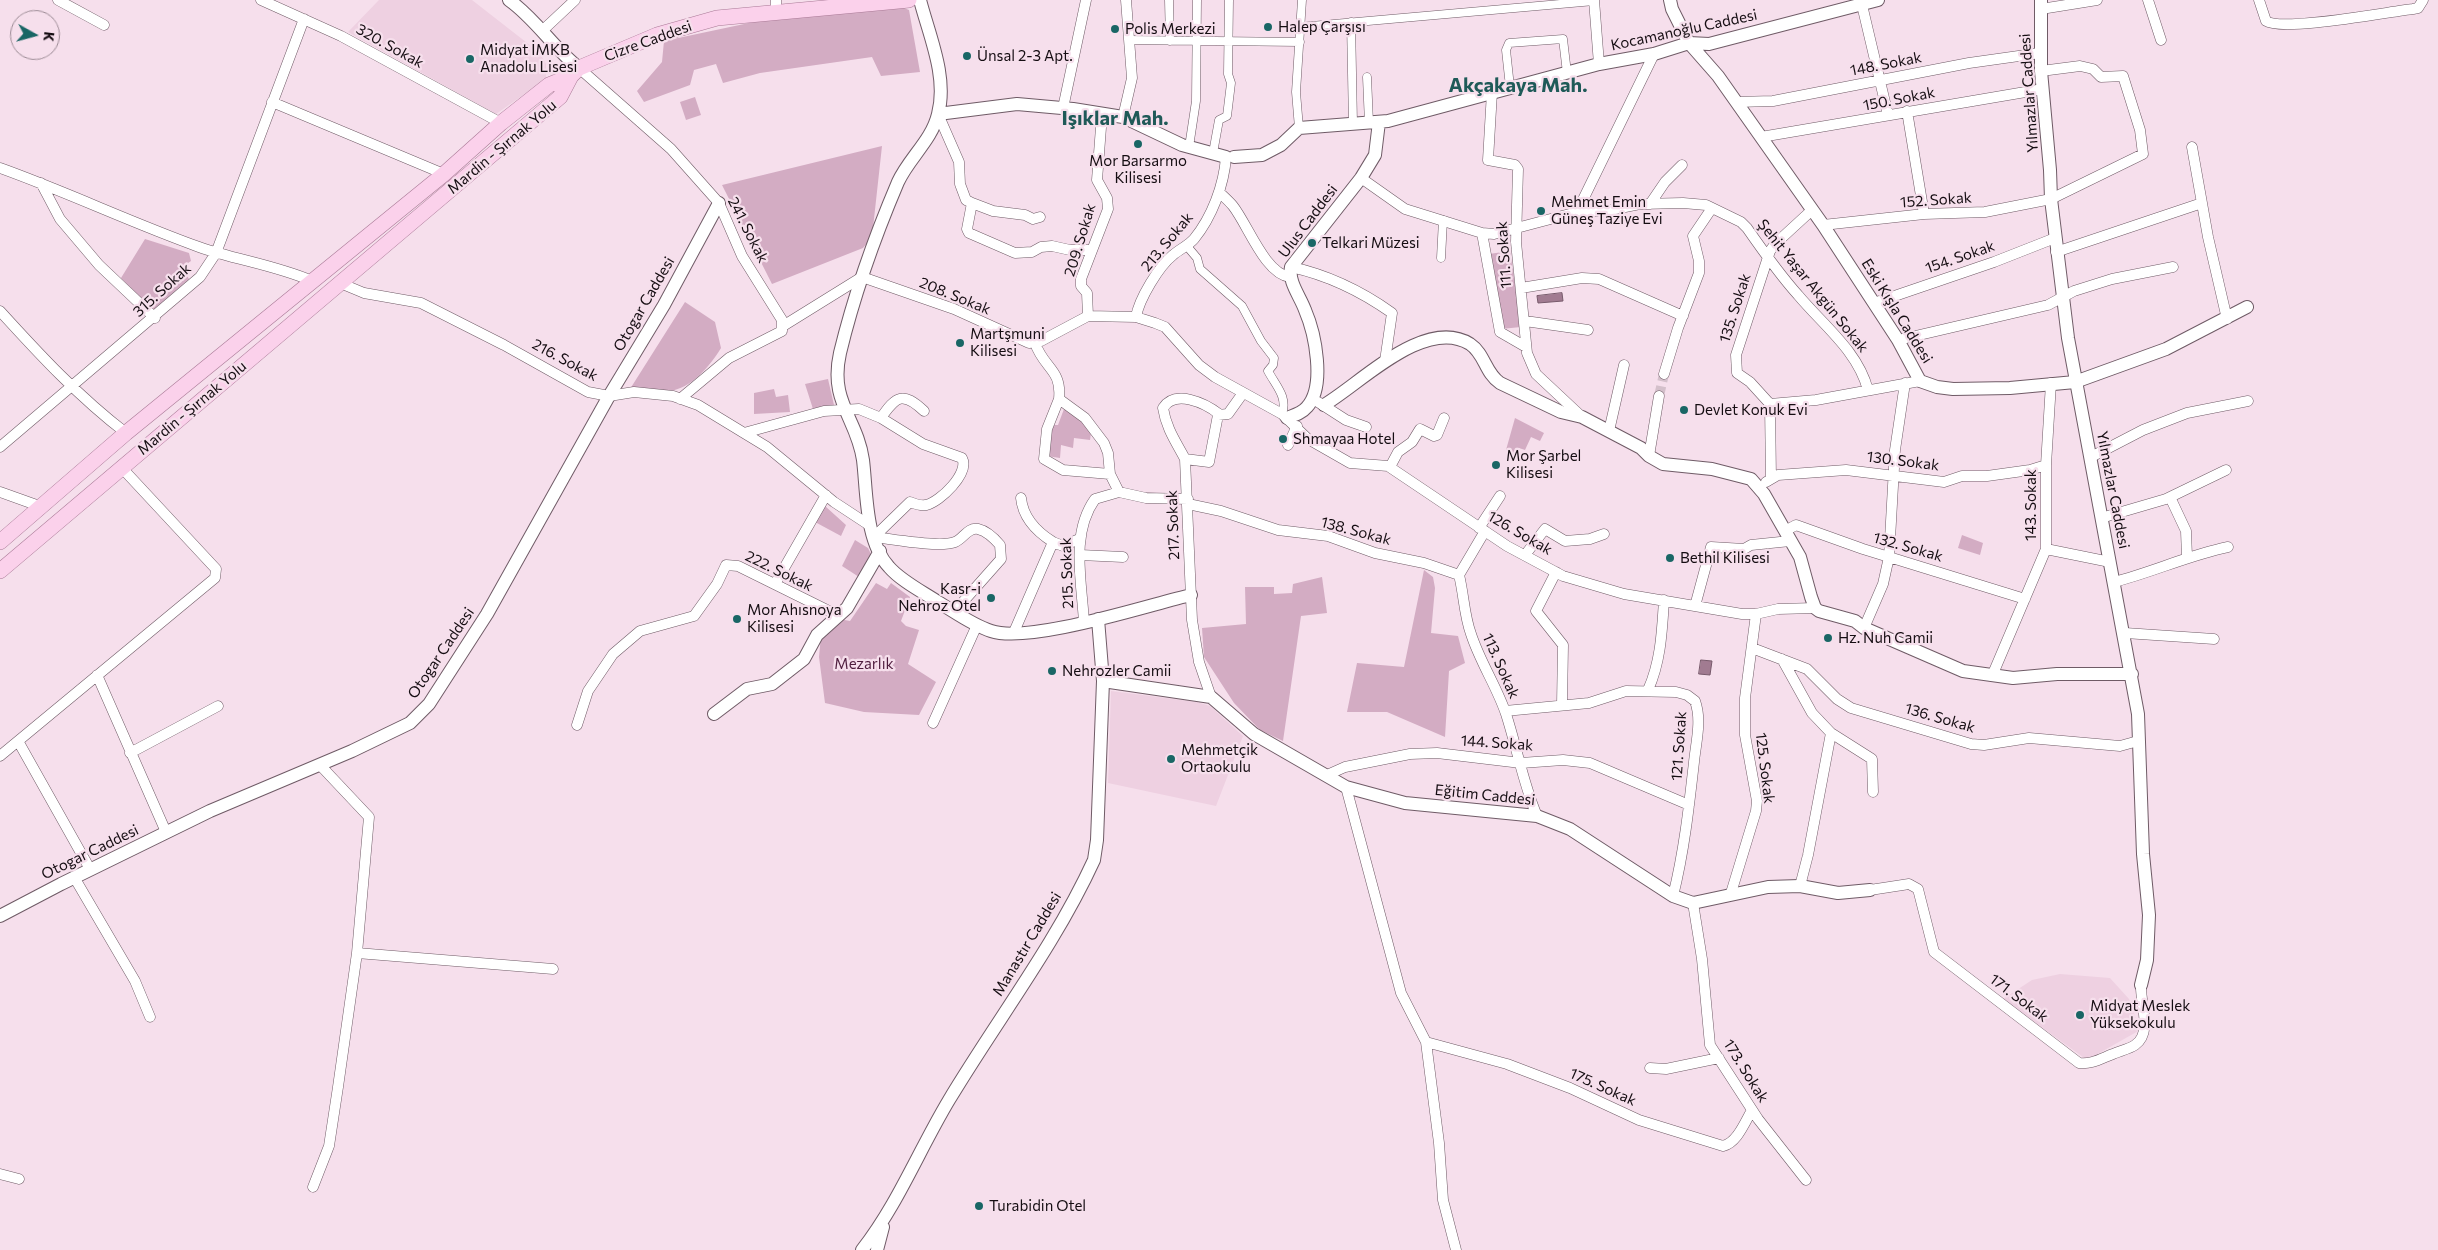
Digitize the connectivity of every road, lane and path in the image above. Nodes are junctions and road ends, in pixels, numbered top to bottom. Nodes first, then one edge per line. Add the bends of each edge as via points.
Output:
1 (58, 0) edge
2 (261, 0) edge
3 (508, 0) edge
4 (575, 0) edge
5 (909, 0) edge
6 (920, 0) edge
7 (1086, 0) edge
8 (1126, 0) edge
9 (1169, 0) edge
10 (1197, 0) edge
11 (1229, 0) edge
12 (1302, 0) edge
13 (1670, 0) edge
14 (1878, 0) edge
15 (2097, 0) edge
16 (2148, 0) edge
17 (2259, 0) edge
18 (2423, 0) edge
19 (1594, 1) edge
20 (2041, 4) edge
21 (1862, 5) junction
22 (776, 6) edge
23 (304, 19) junction
24 (1351, 22) junction
25 (104, 25) dead end
26 (1300, 28) junction
27 (542, 31) junction
28 (1129, 40) junction
29 (1197, 40) junction
30 (1229, 40) junction
31 (2161, 40) dead end
32 (1170, 41) junction
33 (1300, 42) junction
34 (1689, 43) junction
35 (2040, 53) junction
36 (1654, 54) junction
37 (1599, 64) junction
38 (2041, 71) junction
39 (575, 72) junction
40 (1567, 73) junction
41 (1367, 77) dead end
42 (1879, 81) junction
43 (1510, 87) junction
44 (2043, 89) junction
45 (1492, 92) junction
46 (272, 102) junction
47 (1736, 102) junction
48 (1063, 108) junction
49 (1907, 111) junction
50 (938, 114) junction
51 (1102, 114) junction
52 (1888, 115) junction
53 (1123, 117) junction
54 (1374, 122) junction
55 (501, 123) junction
56 (1353, 124) junction
57 (1299, 128) junction
58 (1761, 137) junction
59 (1189, 147) junction
60 (2192, 148) dead end
61 (1213, 154) junction
62 (1230, 157) junction
63 (1682, 165) dead end
64 (0, 168) edge
65 (444, 174) junction
66 (1361, 178) junction
67 (41, 183) junction
68 (1219, 192) junction
69 (2051, 199) junction
70 (719, 202) junction
71 (972, 203) junction
72 (2202, 203) junction
73 (1650, 204) junction
74 (1712, 208) junction
75 (1812, 210) junction
76 (1578, 212) junction
77 (1924, 214) junction
78 (1040, 218) dead end
79 (1443, 220) junction
80 (1823, 225) junction
81 (1518, 229) junction
82 (1482, 233) junction
83 (2055, 238) junction
84 (1186, 245) junction
85 (1092, 250) junction
86 (2056, 252) junction
87 (216, 253) junction
88 (1767, 257) junction
89 (1441, 258) dead end
90 (2173, 267) dead end
91 (1290, 272) junction
92 (862, 278) junction
93 (312, 281) junction
94 (340, 284) junction
95 (1521, 288) junction
96 (2063, 298) junction
97 (1874, 303) junction
98 (2247, 307) dead end
99 (0, 311) edge
100 (1088, 316) junction
101 (1683, 316) junction
102 (1136, 317) junction
103 (155, 318) junction
104 (2228, 319) junction
105 (1525, 321) junction
106 (784, 326) junction
107 (1588, 330) dead end
108 (1898, 340) junction
109 (1035, 343) junction
110 (1526, 347) junction
111 (1385, 362) junction
112 (1624, 365) dead end
113 (1664, 374) tunnel mouth
114 (1920, 381) junction
115 (2075, 382) junction
116 (1905, 383) junction
117 (2051, 383) junction
118 (72, 388) junction
119 (1868, 390) junction
120 (1243, 392) junction
121 (609, 396) junction
122 (1659, 396) tunnel mouth
123 (1313, 398) junction
124 (680, 399) junction
125 (1059, 399) junction
126 (2248, 401) dead end
127 (1770, 404) junction
128 (1324, 405) junction
129 (845, 408) junction
130 (924, 411) dead end
131 (1219, 414) junction
132 (1582, 417) junction
133 (881, 418) junction
134 (1444, 418) dead end
135 (1289, 419) junction
136 (1366, 427) dead end
137 (1609, 431) junction
138 (126, 433) junction
139 (744, 433) junction
140 (1288, 445) dead end
141 (0, 447) edge
142 (1648, 456) junction
143 (2091, 457) junction
144 (1185, 459) junction
145 (2046, 465) junction
146 (1390, 467) junction
147 (122, 468) junction
148 (2226, 470) dead end
149 (1110, 474) junction
150 (1894, 476) junction
151 (1771, 479) junction
152 (1758, 486) junction
153 (0, 492) edge
154 (1119, 492) junction
155 (826, 495) junction
156 (1500, 496) dead end
157 (2170, 497) junction
158 (1020, 498) dead end
159 (1188, 501) junction
160 (42, 506) junction
161 (2101, 518) junction
162 (1482, 529) junction
163 (872, 530) junction
164 (1604, 534) dead end
165 (1788, 536) junction
166 (1079, 539) junction
167 (0, 542) edge
168 (1053, 542) junction
169 (2228, 547) dead end
170 (2046, 549) junction
171 (880, 551) junction
172 (1080, 554) junction
173 (1525, 555) junction
174 (1123, 557) dead end
175 (2187, 557) junction
176 (1890, 558) junction
177 (2110, 562) junction
178 (0, 571) edge
179 (1556, 572) junction
180 (1459, 575) junction
181 (2114, 582) junction
182 (775, 584) junction
183 (1191, 595) junction
184 (1664, 600) junction
185 (2025, 600) junction
186 (1695, 606) junction
187 (1815, 608) junction
188 (954, 612) junction
189 (1756, 614) junction
190 (838, 616) junction
191 (1098, 619) junction
192 (1084, 623) junction
193 (977, 625) junction
194 (1864, 628) junction
195 (1014, 632) junction
196 (2125, 633) junction
197 (2214, 639) dead end
198 (1752, 648) junction
199 (1782, 659) junction
200 (2132, 674) junction
201 (97, 675) junction
202 (1992, 676) junction
203 (1102, 681) junction
204 (1648, 690) junction
205 (1211, 697) junction
206 (1562, 705) junction
207 (218, 706) dead end
208 (1505, 711) junction
209 (714, 714) dead end
210 (933, 723) dead end
211 (577, 725) dead end
212 (1831, 733) junction
213 (18, 741) junction
214 (2138, 741) junction
215 (130, 753) junction
216 (0, 756) edge
217 (1521, 762) junction
218 (320, 765) junction
219 (1327, 775) junction
220 (1346, 787) junction
221 (1873, 792) dead end
222 (1689, 805) junction
223 (1537, 816) junction
224 (166, 832) junction
225 (90, 869) junction
226 (74, 877) junction
227 (1800, 886) junction
228 (1870, 890) joint
229 (1731, 893) junction
230 (1673, 896) junction
231 (1694, 903) junction
232 (0, 916) edge
233 (357, 953) junction
234 (553, 969) dead end
235 (2141, 985) joint
236 (150, 1017) dead end
237 (1426, 1042) junction
238 (1719, 1058) junction
239 (1650, 1068) dead end
240 (1752, 1110) junction
241 (0, 1174) edge
242 (19, 1178) dead end
243 (1806, 1180) dead end
244 (313, 1187) dead end
245 (884, 1222) junction
246 (862, 1250) edge
247 (877, 1250) edge
248 (1456, 1250) edge

1 - 25 street
2 - 23 street, 320. Sokak
3 - 27 street
4 - 27 street
5 - 22 main road, Cizre Caddesi
6 - 50 street via 940,76
7 - 48 street
8 - 28 street
9 - 32 street
10 - 29 street
11 - 30 street
12 - 26 street
13 - 34 street, Eski Kışla Caddesi
14 - 21 street, Kocamanoğlu Caddesi
15 - 20 street
16 - 31 street
17 - 18 street via 2266,21 2277,25 2327,22 2413,9 2418,8
19 - 24 street
19 - 37 street
20 - 35 street, Yılmazlar Caddesi
21 - 34 street, Kocamanoğlu Caddesi via 1709,44
21 - 42 street
22 - 39 main road, Cizre Caddesi via 657,35
23 - 46 street, 315. Sokak
23 - 55 street, 320. Sokak
24 - 26 street
24 - 56 street
26 - 33 street
27 - 39 street
28 - 32 street
28 - 53 street via 1132,78
29 - 30 street
29 - 32 street
29 - 59 street via 1196,101
30 - 33 street
30 - 61 street via 1228,74 1232,83 1227,116 1219,120
33 - 57 street via 1296,92
34 - 36 street, Kocamanoğlu Caddesi
34 - 47 street, Eski Kışla Caddesi
35 - 38 street, Yılmazlar Caddesi
35 - 42 street, 148. Sokak
36 - 37 street, Kocamanoğlu Caddesi
36 - 76 street
37 - 40 street, Kocamanoğlu Caddesi
38 - 44 street, Yılmazlar Caddesi
38 - 69 street, 152. Sokak via 2080,66 2093,69 2101,77 2123,76 2140,130 2143,154
39 - 55 main road, Mardin - Şırnak Yolu via 549,85
39 - 70 street, 241. Sokak via 670,148
39 - 94 main road, Mardin - Şırnak Yolu via 560,97
40 - 43 street, Kocamanoğlu Caddesi
40 - 43 street via 1563,39 1508,43
41 - 54 street
42 - 47 street, 148. Sokak via 1773,101
42 - 52 street
43 - 45 street, Kocamanoğlu Caddesi
44 - 49 street, 150. Sokak
44 - 69 street, Yılmazlar Caddesi
45 - 54 street, Kocamanoğlu Caddesi
45 - 81 street, 111. Sokak via 1488,160 1518,168
46 - 65 street
46 - 87 street, 315. Sokak
47 - 58 street, Eski Kışla Caddesi
48 - 50 street via 1017,104
48 - 51 street
49 - 52 street, 150. Sokak
49 - 77 street
50 - 71 street via 959,162 960,184 966,200
50 - 92 street via 926,142 900,179
51 - 53 street
51 - 85 street, 209. Sokak via 1097,180 1107,198 1108,209
52 - 58 street, 150. Sokak
53 - 59 street
54 - 56 street, Kocamanoğlu Caddesi
54 - 66 street, Ulus Caddesi via 1375,155
55 - 65 main road, Mardin - Şırnak Yolu
56 - 57 street, Kocamanoğlu Caddesi
57 - 62 street via 1281,145 1262,155
58 - 75 street, Eski Kışla Caddesi
59 - 61 street
60 - 72 street
61 - 62 street
62 - 68 street, 213. Sokak
63 - 73 street
64 - 67 street
65 - 93 main road, Mardin - Şırnak Yolu
66 - 79 street via 1405,209
66 - 91 street, Ulus Caddesi
67 - 87 street
67 - 103 street via 60,219 99,264
68 - 84 street, 213. Sokak via 1198,232
68 - 91 street via 1232,204 1263,256 1279,274
69 - 77 street, 152. Sokak via 1985,212
69 - 83 street, Yılmazlar Caddesi
70 - 106 street, 241. Sokak via 742,256
70 - 121 street, Otogar Caddesi via 664,305
71 - 78 street via 993,211 1025,215 1033,220
71 - 85 street via 969,233 1010,252 1032,252 1052,246
72 - 86 street
72 - 104 street
73 - 74 street, Şehit Yaşar Akgün Sokak via 1696,203
73 - 76 street, Şehit Yaşar Akgün Sokak
74 - 88 street, Şehit Yaşar Akgün Sokak via 1741,222
74 - 101 street via 1693,236 1700,262 1699,273
75 - 80 street, Eski Kışla Caddesi
75 - 88 street, 135. Sokak via 1775,244
76 - 81 street, Şehit Yaşar Akgün Sokak
77 - 80 street, 152. Sokak
79 - 82 street
79 - 89 street
80 - 97 street, Eski Kışla Caddesi
81 - 82 street, Şehit Yaşar Akgün Sokak
81 - 95 street, 111. Sokak via 1516,242
82 - 110 street via 1500,332
83 - 86 street, Yılmazlar Caddesi
83 - 97 street, 154. Sokak
84 - 102 street, 213. Sokak via 1163,266 1138,306
84 - 135 street via 1197,258 1200,269 1242,306 1261,342 1274,358 1268,371 1283,396
85 - 100 street, 209. Sokak via 1081,279 1081,286 1087,294
86 - 96 street, Yılmazlar Caddesi
87 - 93 street via 287,270
87 - 103 street, 315. Sokak via 200,277
88 - 119 street, Şehit Yaşar Akgün Sokak via 1856,359
88 - 127 street, 135. Sokak via 1735,366 1737,373
90 - 96 street via 2112,279 2074,291
91 - 111 street via 1314,272 1374,299 1392,313
91 - 123 street, Ulus Caddesi via 1316,341
92 - 106 street
92 - 109 street, 208. Sokak via 939,304 1029,344
92 - 129 street via 836,375
93 - 138 main road, Mardin - Şırnak Yolu
94 - 121 street, 216. Sokak via 364,293 421,303 588,392
94 - 147 main road, Mardin - Şırnak Yolu
95 - 101 street via 1582,278 1599,279
95 - 105 street, 111. Sokak
96 - 108 street via 2048,305
96 - 115 street, Yılmazlar Caddesi
97 - 108 street, Eski Kışla Caddesi
98 - 104 street, Eski Kışla Caddesi
99 - 118 street
100 - 102 street
100 - 109 street
101 - 113 street
102 - 120 street via 1165,327 1199,365
103 - 118 street, 315. Sokak
104 - 115 street, Eski Kışla Caddesi via 2166,349
105 - 107 street
105 - 110 street, 111. Sokak
106 - 124 street via 770,338 728,358
108 - 114 street, Eski Kışla Caddesi
109 - 125 street via 1040,358 1061,384
110 - 132 street, 111. Sokak via 1536,374
111 - 128 street
111 - 132 street via 1416,344 1438,338 1455,338 1472,346 1485,361 1491,376 1500,383 1561,412
112 - 137 street
114 - 116 street
114 - 117 street, Eski Kışla Caddesi via 1953,389
115 - 117 street, Eski Kışla Caddesi
115 - 143 street, Yılmazlar Caddesi
116 - 119 street
116 - 150 street
117 - 145 street, 143. Sokak
118 - 138 street
118 - 141 street, 315. Sokak
119 - 127 street via 1816,400
120 - 131 street via 1228,414
120 - 135 street, 126. Sokak
121 - 124 street, 216. Sokak via 634,392
121 - 218 street, Otogar Caddesi via 487,614 429,704 410,723
122 - 142 street
123 - 128 street
123 - 135 street via 1300,413
124 - 139 street, 216. Sokak via 698,405
125 - 149 street via 1085,418 1104,443
125 - 149 street via 1047,429 1044,459 1064,470
126 - 143 street via 2187,413 2143,430
127 - 151 street
128 - 136 street via 1346,420
129 - 133 street via 869,411
129 - 139 street
129 - 163 street via 862,453
130 - 133 street via 913,401 899,398 894,399
131 - 144 street via 1209,462
131 - 144 street via 1207,405 1183,399 1173,398 1166,402 1164,418
132 - 137 street
133 - 163 street via 922,444 962,458 965,463 957,482 931,503 924,506 910,502 899,515
134 - 146 street via 1437,435 1420,429 1412,442 1398,452
135 - 140 street
135 - 146 street, 126. Sokak via 1308,439 1350,463
137 - 142 street via 1641,448
138 - 160 main road, Mardin - Şırnak Yolu
139 - 155 street, 216. Sokak via 768,447
142 - 152 street via 1663,464 1736,474 1751,479
143 - 161 street, Yılmazlar Caddesi
144 - 159 street, 217. Sokak
145 - 150 street, 130. Sokak via 1987,476 1962,476 1944,482
145 - 170 street, 143. Sokak
146 - 162 street, 126. Sokak
147 - 178 main road, Mardin - Şırnak Yolu
147 - 201 street via 216,569 216,574
148 - 157 street
149 - 154 street
150 - 151 street, 130. Sokak via 1846,470 1778,475
150 - 176 street
151 - 152 street, 130. Sokak
152 - 165 street
153 - 160 street
154 - 159 street
154 - 166 street, 215. Sokak via 1096,499 1084,517
155 - 163 street, 216. Sokak
155 - 182 street
156 - 162 street
157 - 161 street
157 - 175 street via 2186,531
158 - 168 street via 1035,530
159 - 180 street, 138. Sokak via 1278,530 1328,536 1375,553 1424,563
159 - 183 street, 217. Sokak
160 - 167 main road, Mardin - Şırnak Yolu
161 - 177 street, Yılmazlar Caddesi
162 - 173 street, 126. Sokak
162 - 180 street
163 - 171 street
163 - 188 street via 917,544 953,543 970,530 978,529 996,540 1000,545 1001,559
164 - 173 street via 1566,541 1545,529
165 - 176 street, 132. Sokak via 1796,525
165 - 186 street via 1744,549 1711,547
165 - 187 street via 1800,558
166 - 168 street via 1063,546
166 - 172 street, 215. Sokak
168 - 195 street
169 - 175 street
170 - 177 street
170 - 185 street, 143. Sokak
171 - 188 street via 888,567
171 - 190 street via 847,608
172 - 174 street
172 - 192 street, 215. Sokak
173 - 179 street, 126. Sokak
175 - 181 street
176 - 185 street, 132. Sokak
176 - 194 street
177 - 181 street, Yılmazlar Caddesi
179 - 184 street, 126. Sokak via 1618,592
179 - 206 street via 1536,611 1563,645
180 - 208 street, 113. Sokak via 1470,633
181 - 196 street, Yılmazlar Caddesi
182 - 190 street, 222. Sokak
182 - 211 street, 222. Sokak via 738,566 726,565 694,616 640,631 614,654 588,691
183 - 191 street
183 - 205 street, 217. Sokak via 1200,662
184 - 186 street, 126. Sokak
184 - 204 street via 1661,645 1656,673
185 - 202 street, 143. Sokak
186 - 189 street, 126. Sokak
187 - 189 street, 126. Sokak via 1778,609
187 - 194 street via 1855,621
188 - 193 street
189 - 198 street, 125. Sokak
190 - 209 street via 817,635 804,659 772,684 746,689
191 - 192 street
191 - 203 street, Manastır Caddesi
192 - 195 street
193 - 195 street via 993,632
193 - 210 street
194 - 202 street via 1963,671
196 - 197 street
196 - 200 street, Yılmazlar Caddesi
198 - 199 street, 136. Sokak
198 - 229 street, 125. Sokak via 1745,698 1745,735 1757,801
199 - 212 street via 1812,714
199 - 214 street, 136. Sokak via 1807,669 1837,699 1851,708 1971,744 1998,744 2029,738 2120,746
200 - 202 street
200 - 214 street, Yılmazlar Caddesi
201 - 213 street
201 - 215 street
203 - 205 street
203 - 245 street, Manastır Caddesi via 1098,840 1094,860 1025,981 949,1101
204 - 206 street, 121. Sokak via 1626,691 1589,703
204 - 222 street, 121. Sokak via 1676,692 1695,701 1698,719
205 - 219 street, Eğitim Caddesi via 1254,734
206 - 208 street, 121. Sokak
207 - 215 street
208 - 217 street, 113. Sokak
212 - 221 street via 1872,759
212 - 227 street
213 - 216 street
213 - 225 street
214 - 235 street, Yılmazlar Caddesi via 2149,915 2147,960
215 - 224 street
217 - 219 street, 144. Sokak via 1437,753 1410,754 1345,767
217 - 222 street, 144. Sokak via 1563,760 1590,763
217 - 223 street, 113. Sokak via 1528,796
218 - 224 street, Otogar Caddesi
218 - 233 street via 368,817
219 - 220 street, Eğitim Caddesi
220 - 223 street, Eğitim Caddesi via 1405,803
220 - 237 street via 1401,994
222 - 230 street, 121. Sokak
223 - 230 street, Eğitim Caddesi via 1570,829
224 - 225 street, Otogar Caddesi
225 - 226 street, Otogar Caddesi
226 - 232 street, Otogar Caddesi
226 - 236 street via 134,981
227 - 228 street via 1838,893
227 - 229 street
228 - 235 street, 171. Sokak via 1909,884 1918,889 1934,952 2079,1063 2088,1064 2135,1045 2142,1037 2145,1027
229 - 231 street
230 - 231 street, Eğitim Caddesi
231 - 238 street, 173. Sokak via 1710,1045
233 - 234 street
233 - 244 street via 329,1146
237 - 240 street, 175. Sokak via 1506,1064 1570,1088 1639,1120 1723,1146 1736,1137
237 - 248 street via 1443,1200
238 - 239 street via 1666,1069
238 - 240 street, 173. Sokak
240 - 243 street, 173. Sokak
241 - 242 street
245 - 246 street, Manastır Caddesi
245 - 247 street

